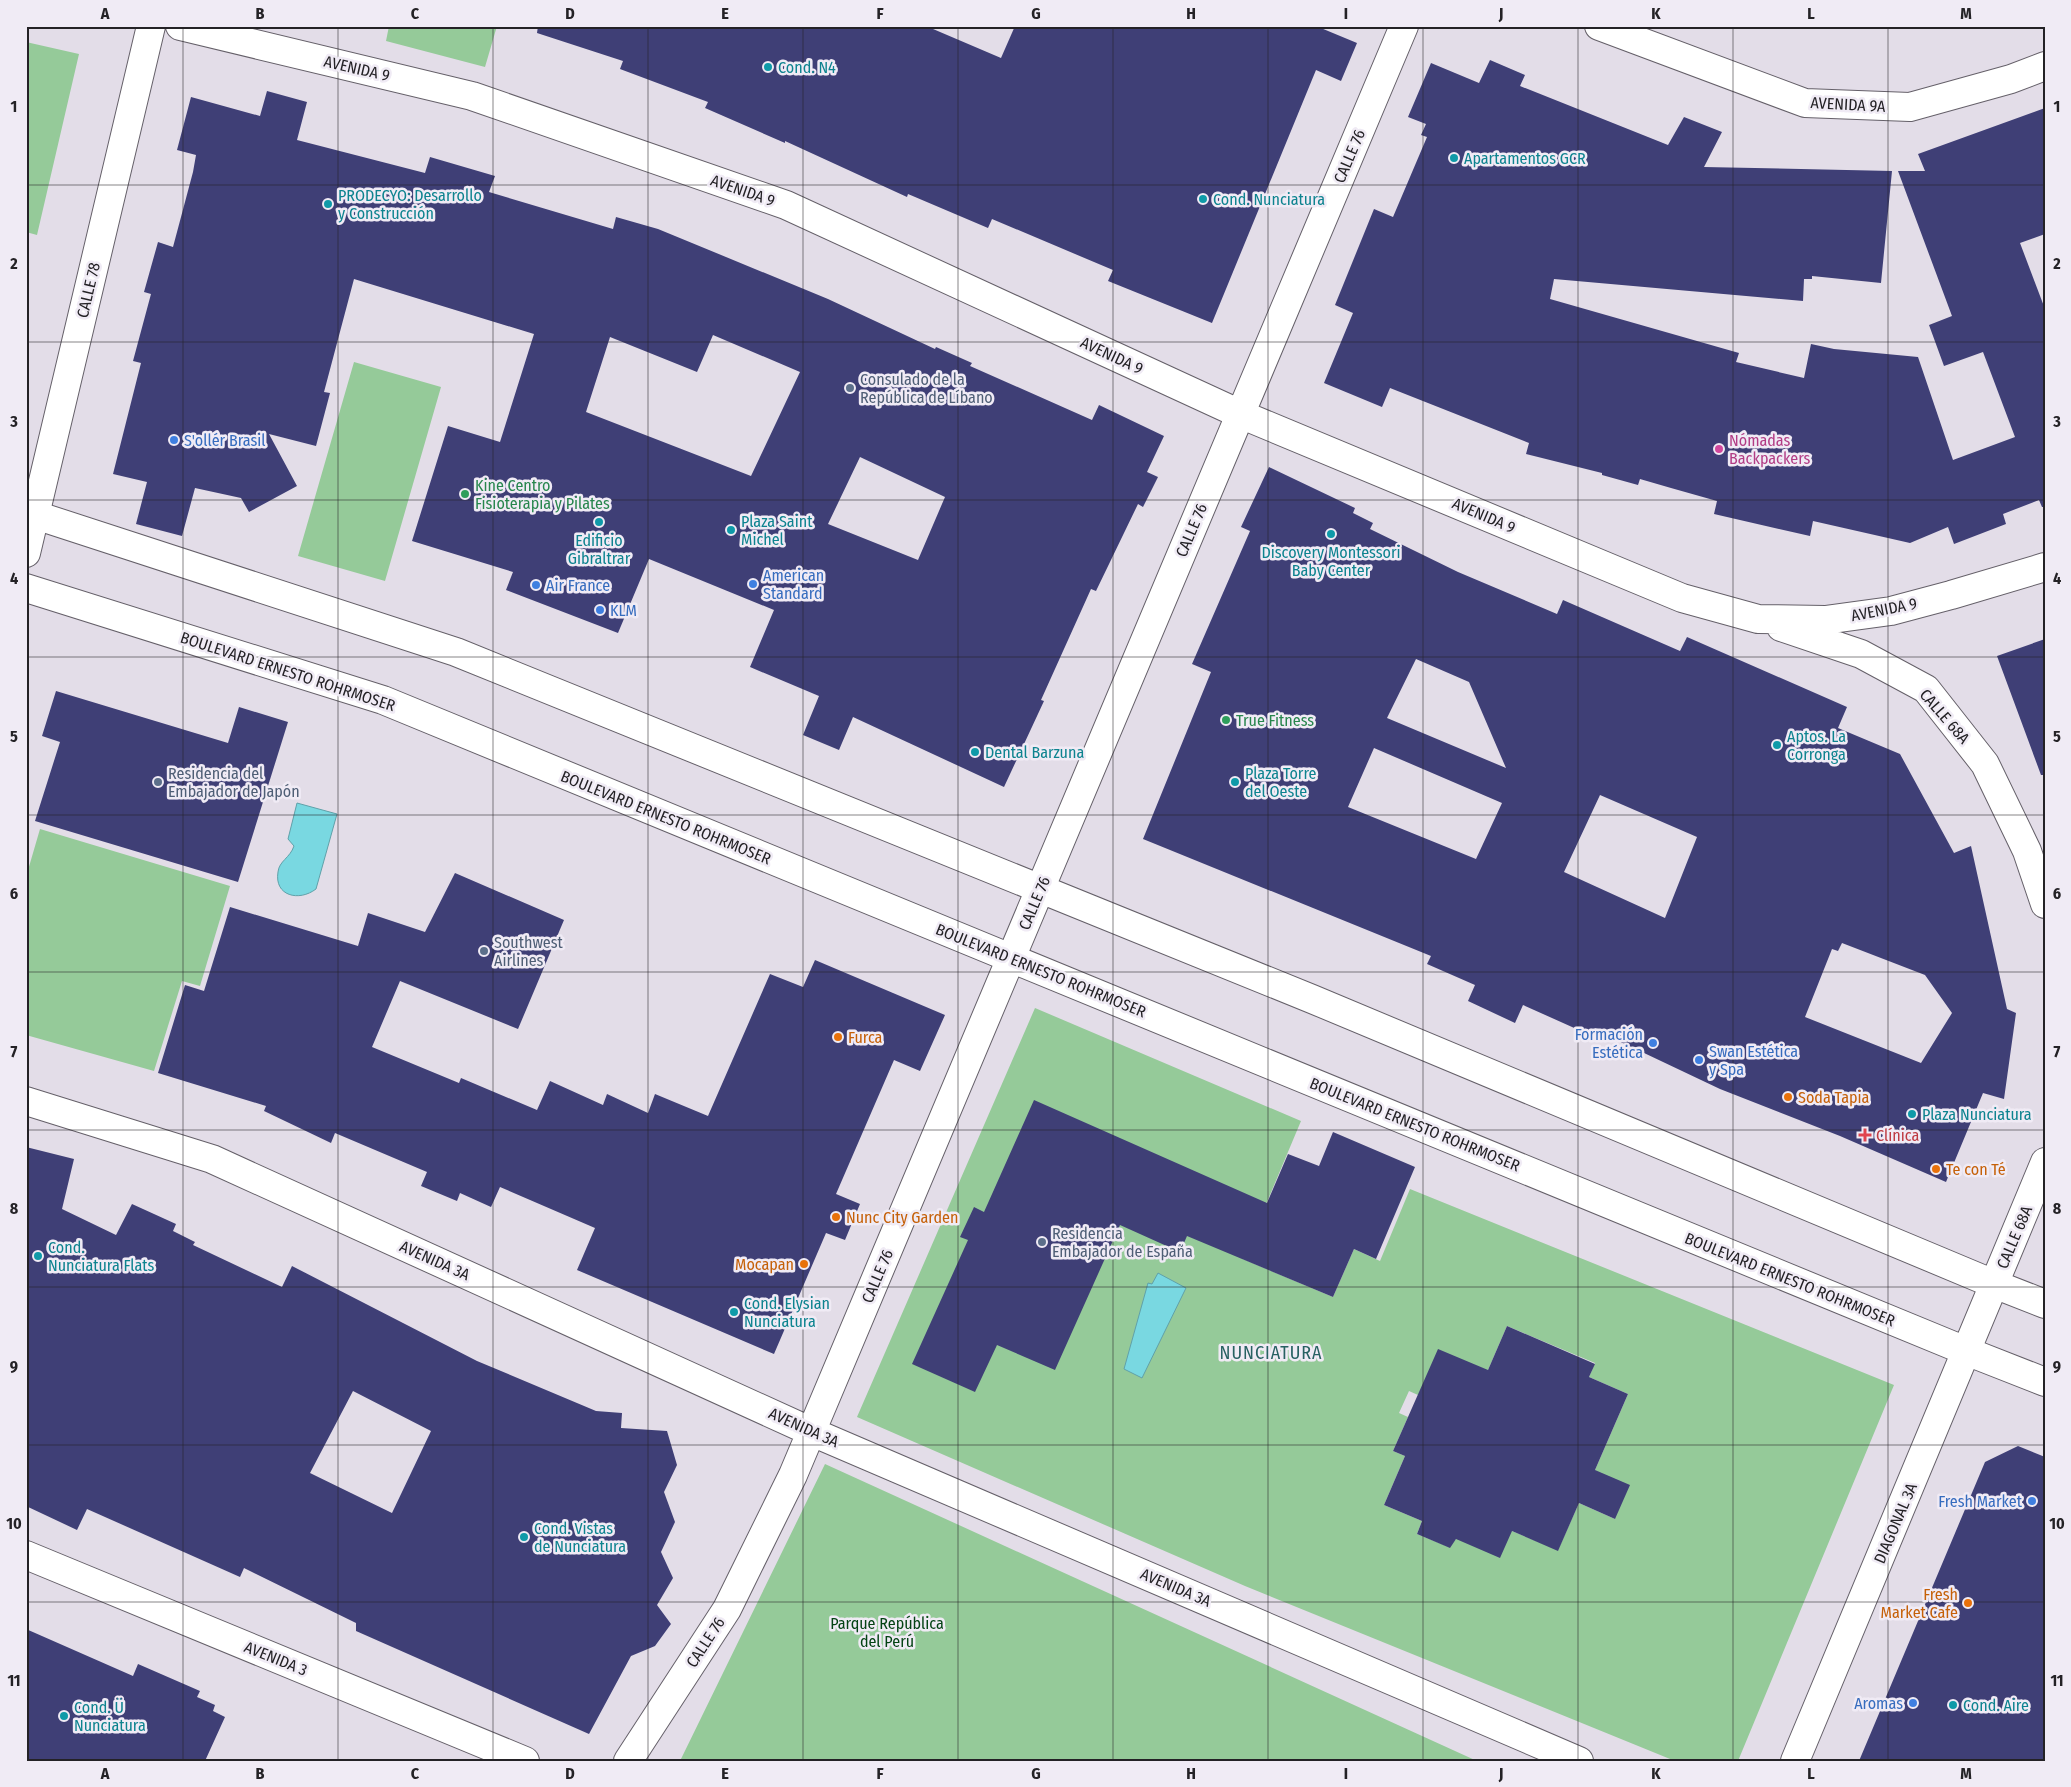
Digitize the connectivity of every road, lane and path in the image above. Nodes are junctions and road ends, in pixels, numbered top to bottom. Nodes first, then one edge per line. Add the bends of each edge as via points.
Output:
1 (151, 26) edge
2 (180, 26) edge
3 (1404, 26) edge
4 (1599, 26) edge
5 (2045, 66) edge
6 (1240, 414) junction
7 (31, 513) edge
8 (26, 553) edge
9 (2045, 566) edge
10 (26, 588) edge
11 (1758, 619) junction
12 (1040, 889) junction
13 (2045, 904) edge
14 (1011, 958) junction
15 (26, 1101) edge
16 (2045, 1162) edge
17 (1994, 1284) junction
18 (2045, 1304) edge
19 (1966, 1351) junction
20 (2045, 1382) edge
21 (812, 1432) junction
22 (26, 1555) edge
23 (525, 1761) edge
24 (628, 1761) edge
25 (1579, 1761) edge
26 (1796, 1761) edge

1 - 7 street, CALLE 78
2 - 6 street, AVENIDA 9 via 472,96 786,205
3 - 6 street, CALLE 76
4 - 5 street, AVENIDA 9A via 1805,103 1910,107 2012,79
6 - 11 street, AVENIDA 9 via 1682,598
6 - 12 street, CALLE 76
7 - 8 street, CALLE 78
7 - 12 street via 456,652
9 - 11 street, AVENIDA 9 via 1891,611 1825,620
10 - 14 street, BOULEVARD ERNESTO ROHRMOSER via 383,700
11 - 13 street, CALLE 68A via 1861,654 1926,689 1985,764 2027,851
12 - 14 street, CALLE 76
12 - 17 street
14 - 19 street, BOULEVARD ERNESTO ROHRMOSER
14 - 21 street, CALLE 76
15 - 21 street, AVENIDA 3A via 212,1159
16 - 17 street, CALLE 68A
17 - 18 street
17 - 19 street, DIAGONAL 3A
19 - 20 street, BOULEVARD ERNESTO ROHRMOSER
19 - 26 street, DIAGONAL 3A
21 - 24 street, CALLE 76 via 727,1609
21 - 25 street, AVENIDA 3A
22 - 23 street, AVENIDA 3

